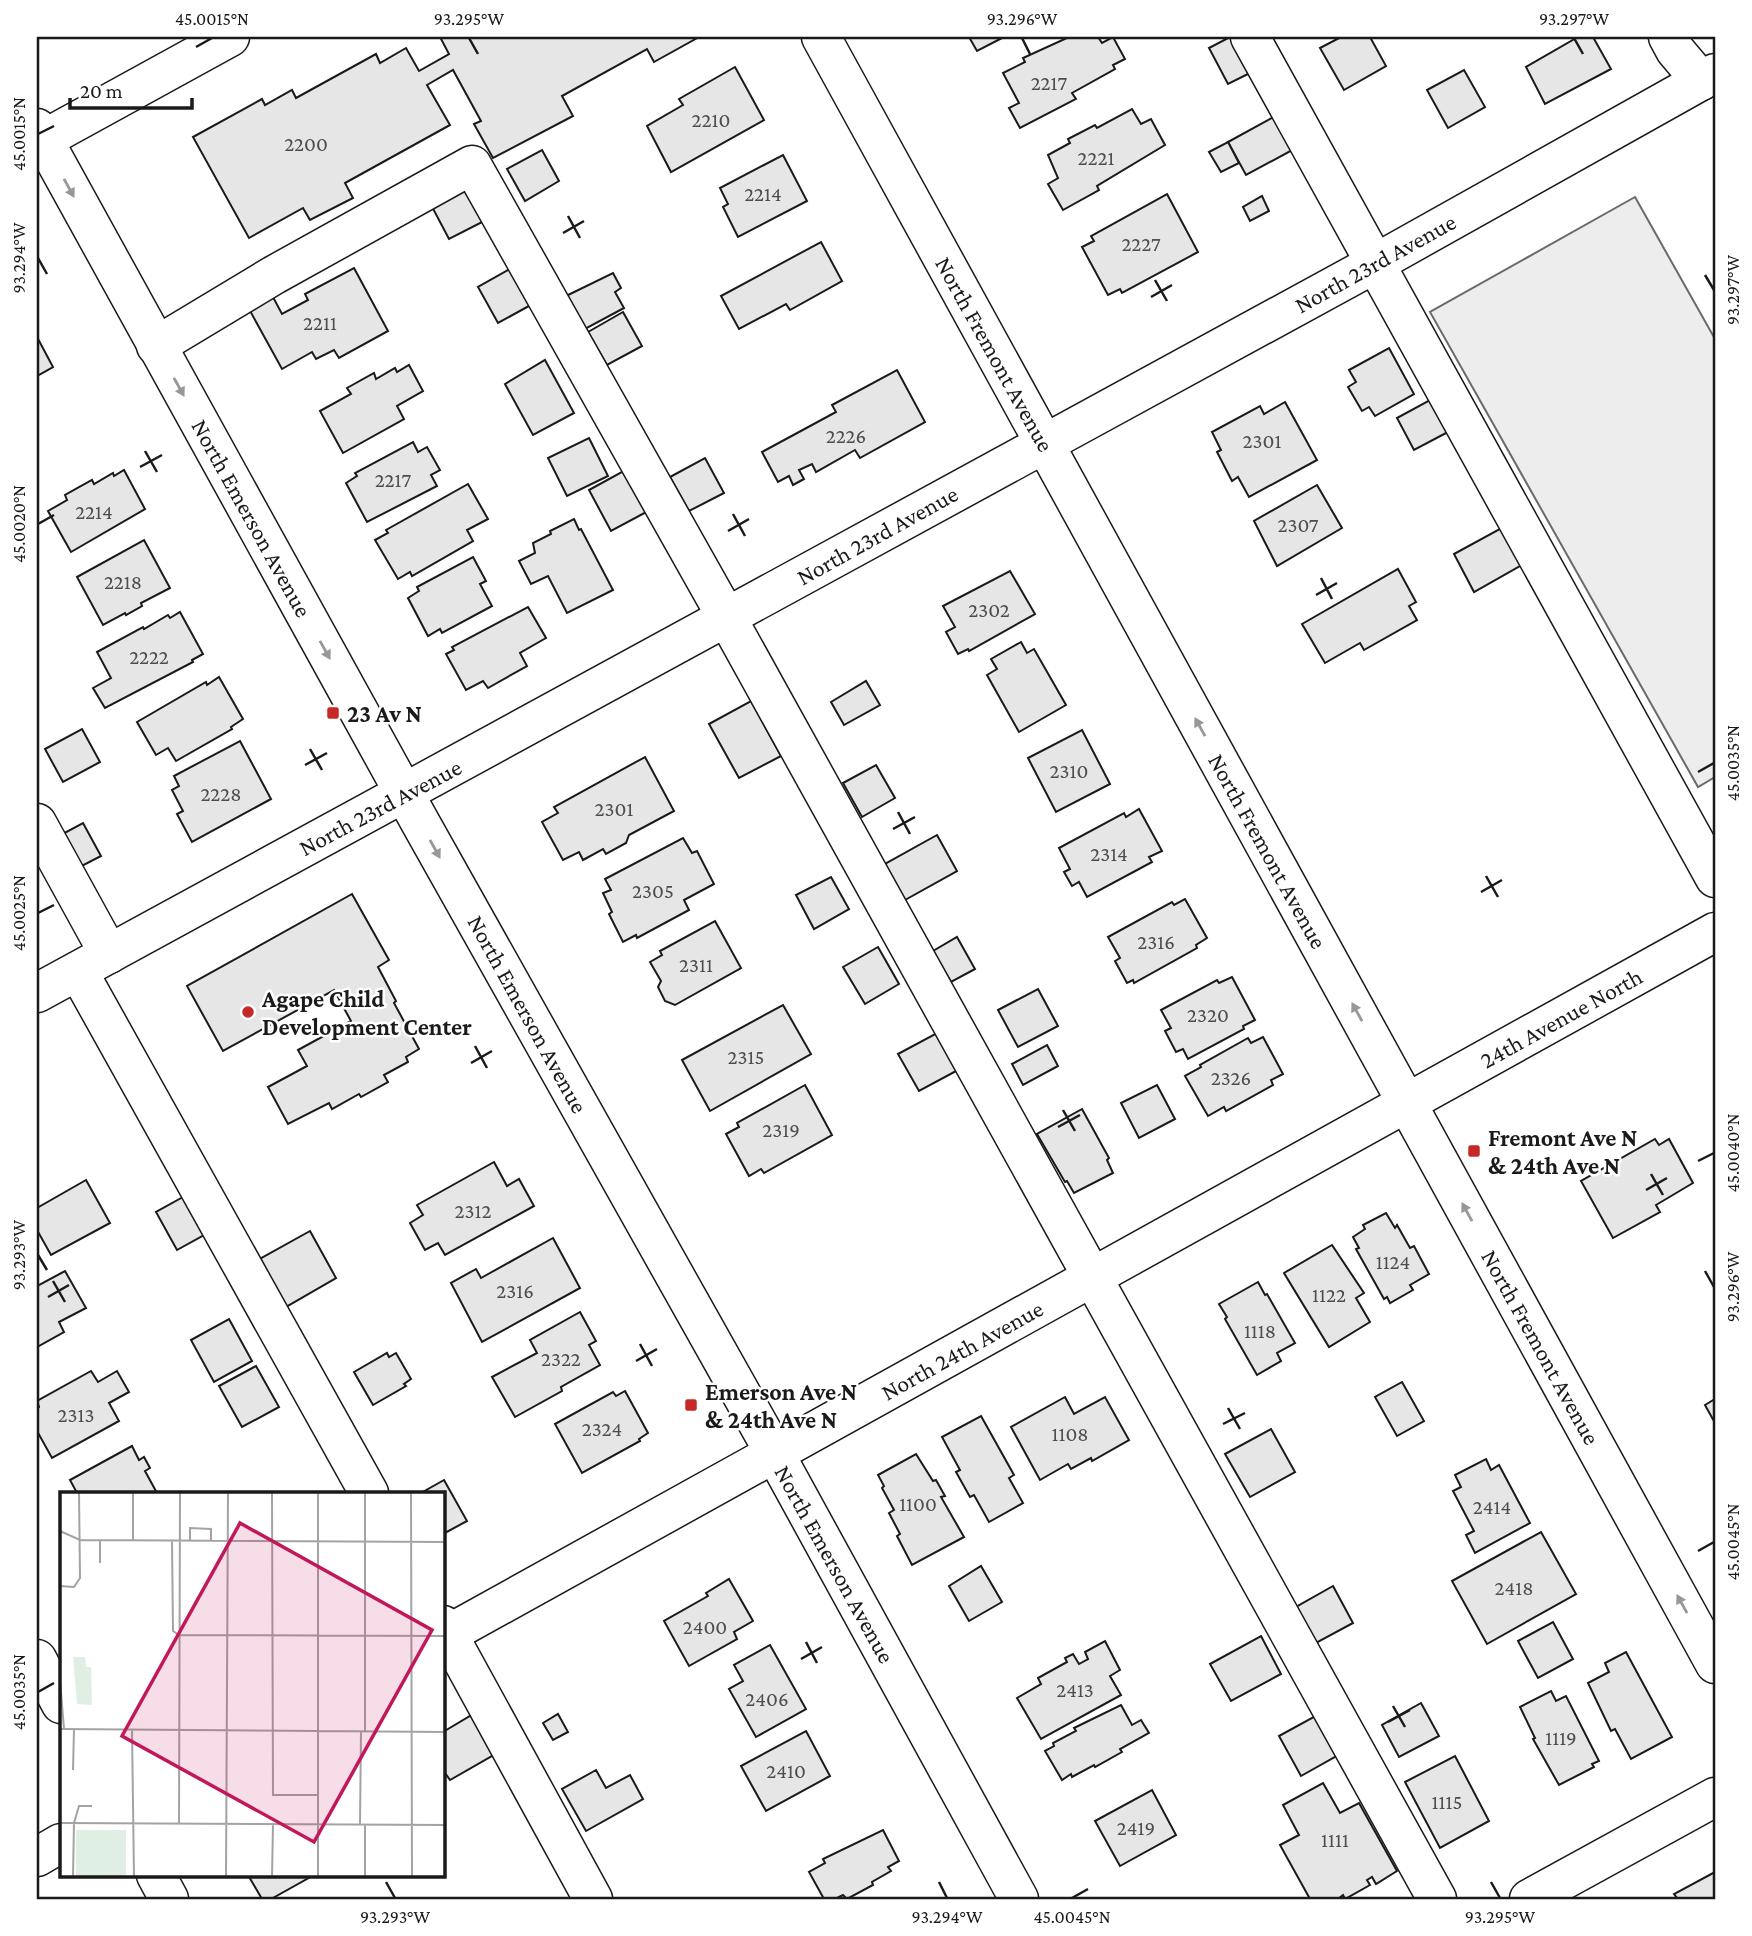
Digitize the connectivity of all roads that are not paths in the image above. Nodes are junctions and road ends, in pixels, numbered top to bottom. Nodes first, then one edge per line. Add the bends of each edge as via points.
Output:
1 (230, 37) edge
2 (821, 37) edge
3 (1250, 37) edge
4 (1668, 37) edge
5 (1708, 77) edge
6 (39, 137) edge
7 (1376, 263) junction
8 (156, 345) junction
9 (1044, 444) junction
10 (727, 618) junction
11 (404, 794) junction
12 (37, 823) edge
13 (1715, 878) edge
14 (1715, 932) edge
15 (94, 962) junction
16 (37, 993) edge
17 (1407, 1104) junction
18 (1093, 1277) junction
19 (775, 1454) junction
20 (368, 1492) edge
21 (444, 1633) edge
22 (37, 1659) edge
23 (1715, 1664) edge
24 (60, 1702) edge
25 (1715, 1797) edge
26 (60, 1844) edge
27 (37, 1857) edge
28 (157, 1876) edge
29 (169, 1899) edge
30 (593, 1899) edge
31 (1019, 1899) edge
32 (1437, 1899) edge
33 (1529, 1899) edge

1 - 6 street
2 - 9 street, North Fremont Avenue
3 - 7 street
4 - 5 street
5 - 7 street, North 23rd Avenue
6 -> 8 street, North Emerson Avenue
7 - 9 street, North 23rd Avenue
7 - 13 street
8 - 10 street via 472,164
8 -> 11 street, North Emerson Avenue
9 - 10 street, North 23rd Avenue
17 -> 9 street, North Fremont Avenue
10 - 11 street, North 23rd Avenue
10 - 18 street
11 - 15 street, North 23rd Avenue
11 -> 19 street, North Emerson Avenue
12 - 15 street
14 - 17 street, 24th Avenue North
15 - 16 street, North 23rd Avenue
15 - 20 street
17 - 18 street, North 24th Avenue
23 -> 17 street, North Fremont Avenue
18 - 19 street, North 24th Avenue
18 - 32 street
19 - 21 street, North 24th Avenue
19 - 31 street, North Emerson Avenue
21 - 30 street
22 - 24 street
25 - 33 street
26 - 27 street
28 - 29 street

